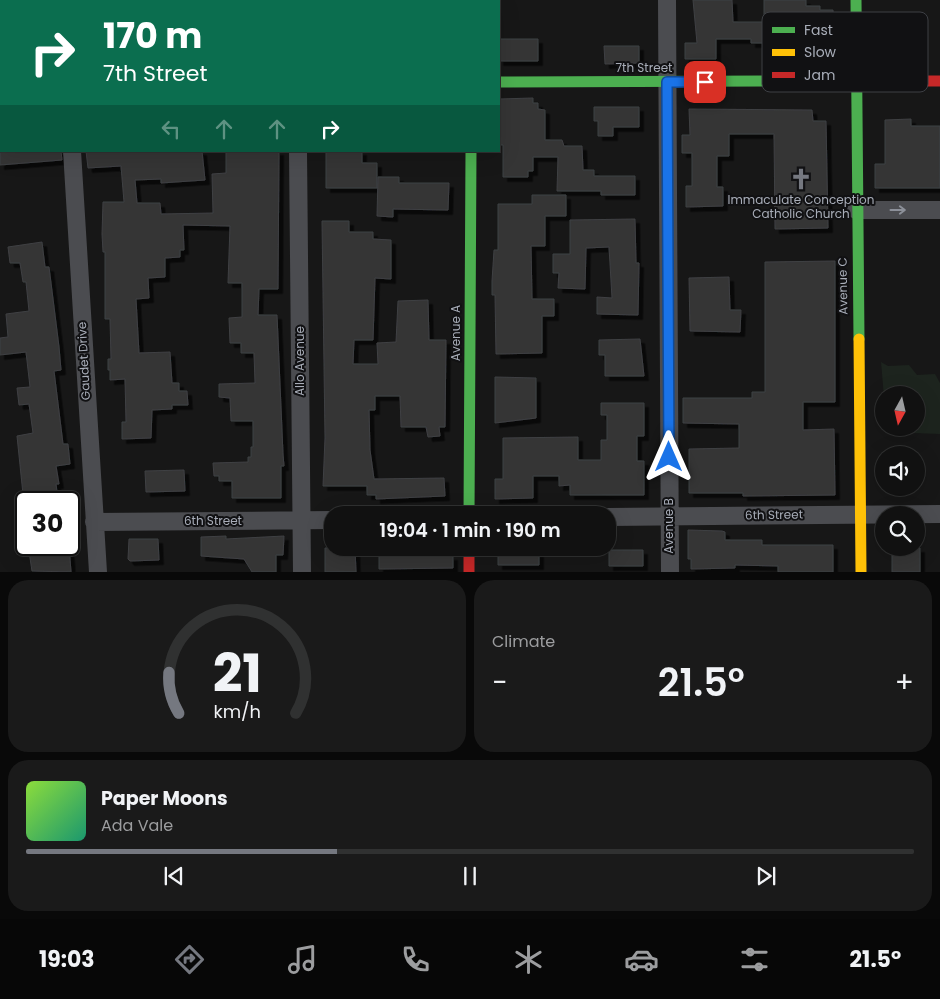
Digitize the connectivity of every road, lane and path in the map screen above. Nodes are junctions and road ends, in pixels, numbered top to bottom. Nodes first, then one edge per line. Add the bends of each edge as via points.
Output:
1 (667, 0) edge
2 (762, 81) edge
3 (500, 82) edge
4 (667, 82) junction
5 (857, 92) edge
6 (72, 152) edge
7 (298, 152) edge
8 (470, 152) edge
9 (856, 210) junction
10 (940, 210) edge
11 (469, 506) edge
12 (860, 514) junction
13 (940, 514) edge
14 (669, 516) junction
15 (616, 517) edge
16 (301, 520) junction
17 (324, 520) edge
18 (94, 522) junction
19 (469, 556) edge
20 (98, 572) edge
21 (302, 572) edge
22 (469, 572) edge
23 (670, 572) edge
24 (861, 572) edge

1 - 4 street, Avenue B
2 - 4 street, 7th Street
3 - 4 street, 7th Street
4 - 14 street, Avenue B
5 - 9 street, Avenue C
6 - 18 street, Gaudet Drive
7 - 16 street, Allo Avenue
8 - 11 street, Avenue A
9 -> 10 street
9 - 12 street, Avenue C
12 - 13 street, 6th Street
12 - 14 street, 6th Street
12 - 24 street, Avenue C
14 - 15 street, 6th Street
14 - 23 street, Avenue B
16 - 17 street, 6th Street
16 - 18 street, 6th Street
16 - 21 street, Allo Avenue
18 - 20 street, Gaudet Drive
19 - 22 street

